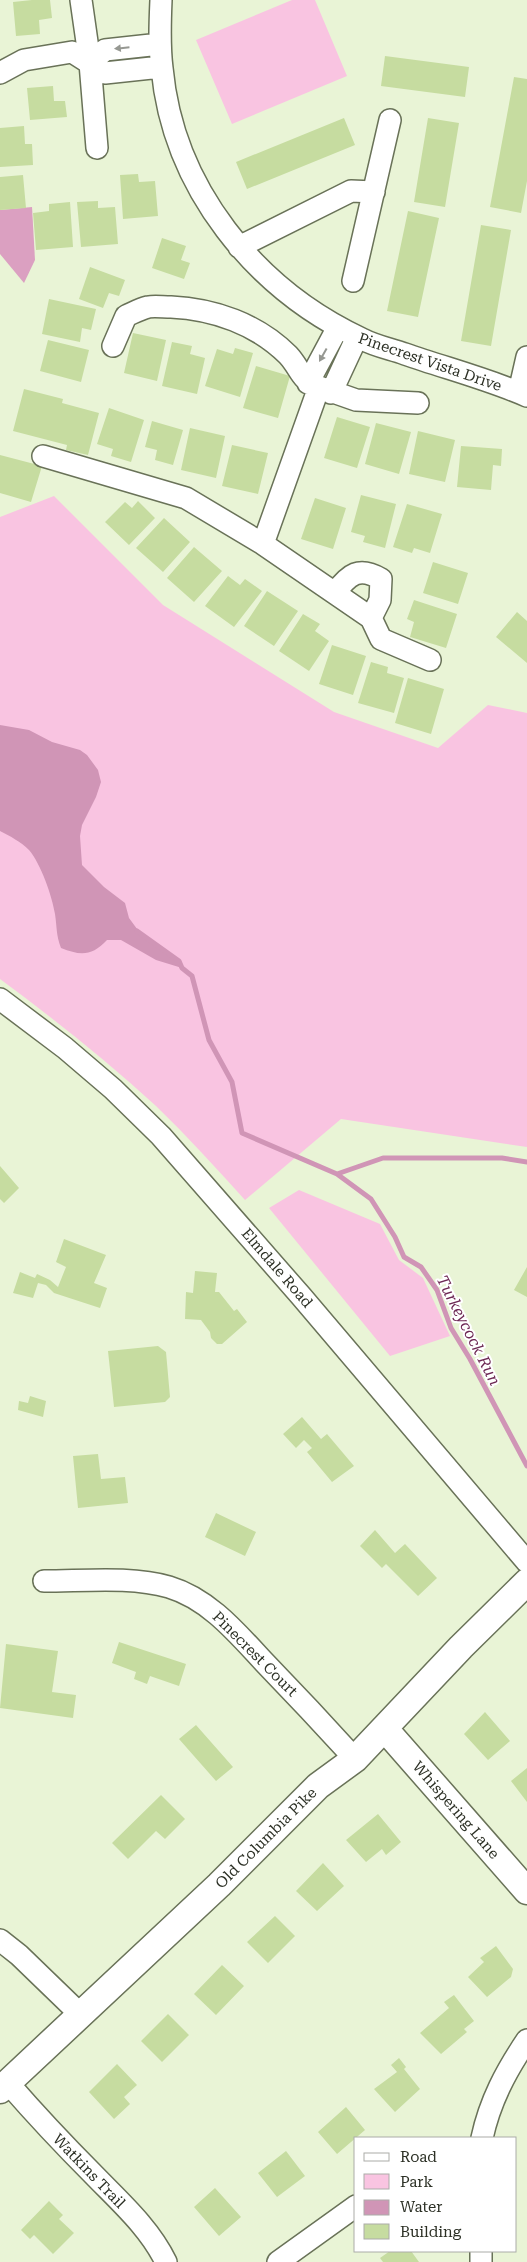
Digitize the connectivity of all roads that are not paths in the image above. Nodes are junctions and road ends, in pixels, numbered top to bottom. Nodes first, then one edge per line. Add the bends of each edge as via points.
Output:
1 (81, 0) edge
2 (161, 0) edge
3 (160, 44) junction
4 (90, 64) junction
5 (161, 67) junction
6 (0, 73) edge
7 (390, 120) dead end
8 (97, 148) dead end
9 (374, 192) junction
10 (239, 247) junction
11 (353, 281) dead end
12 (347, 332) junction
13 (113, 346) dead end
14 (527, 357) edge
15 (319, 387) junction
16 (523, 394) edge
17 (418, 403) dead end
18 (43, 456) dead end
19 (263, 544) junction
20 (335, 593) junction
21 (371, 618) junction
22 (430, 660) dead end
23 (0, 999) edge
24 (527, 1562) edge
25 (44, 1581) dead end
26 (527, 1582) edge
27 (385, 1729) junction
28 (355, 1759) junction
29 (527, 1891) edge
30 (0, 1940) edge
31 (80, 2014) junction
32 (527, 2040) edge
33 (4, 2087) edge
34 (482, 2137) edge
35 (354, 2207) edge
36 (166, 2262) edge
37 (278, 2262) edge

1 - 4 street
2 - 3 street, Pinecrest Vista Drive
3 -> 4 street via 105,50
3 - 5 street, Pinecrest Vista Drive
4 - 5 street via 105,73
4 - 6 street via 72,52 24,60
4 - 8 street
5 - 10 street, Pinecrest Vista Drive via 182,152 198,186
7 - 9 street
9 - 10 street via 351,191
9 - 11 street
10 - 12 street, Pinecrest Vista Drive via 299,303
12 - 15 street
12 - 16 street, Pinecrest Vista Drive
13 - 15 street via 126,316 149,307 208,312 243,323 265,335
14 - 16 street
15 - 17 street via 356,400
15 - 19 street
18 - 19 street via 186,498
19 - 20 street
20 - 21 street
20 - 21 street via 355,573 370,573 381,579 380,600
21 - 22 street via 381,639
23 - 24 street, Elmdale Road via 65,1048 162,1136
25 - 28 street, Pinecrest Court via 146,1582 190,1596 227,1624
26 - 27 street, Old Columbia Pike
27 - 28 street, Old Columbia Pike
27 - 29 street, Whispering Lane
28 - 31 street, Old Columbia Pike via 318,1786 219,1885
30 - 31 street
31 - 33 street, Old Columbia Pike
32 - 34 street via 498,2088
33 - 36 street, Watkins Trail via 131,2213
35 - 37 street

